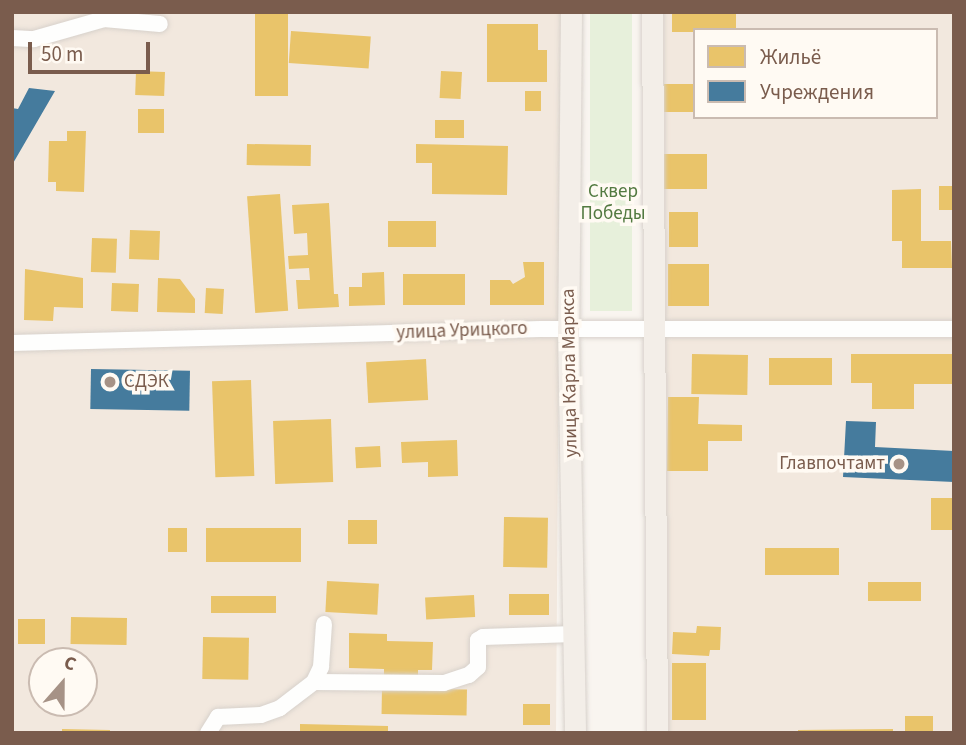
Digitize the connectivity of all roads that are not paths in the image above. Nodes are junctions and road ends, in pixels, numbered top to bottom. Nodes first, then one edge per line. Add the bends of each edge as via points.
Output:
1 (571, 12) edge
2 (652, 12) edge
3 (160, 24) dead end
4 (12, 38) edge
5 (568, 328) junction
6 (654, 328) junction
7 (954, 329) edge
8 (12, 343) edge
9 (324, 624) dead end
10 (574, 634) junction
11 (314, 682) junction
12 (208, 733) edge
13 (575, 733) edge
14 (657, 733) edge

1 - 5 main road, улица Карла Маркса
2 - 6 main road
3 - 4 street via 104,19 34,39
5 - 6 street, улица Урицкого
5 - 8 street, улица Урицкого
5 - 10 main road, улица Карла Маркса
6 - 7 street, улица Урицкого
6 - 14 main road
9 - 11 street via 321,667
10 - 11 street via 483,637 478,640 478,667 444,683
10 - 13 main road, улица Карла Маркса
11 - 12 street via 280,708 261,715 218,717

